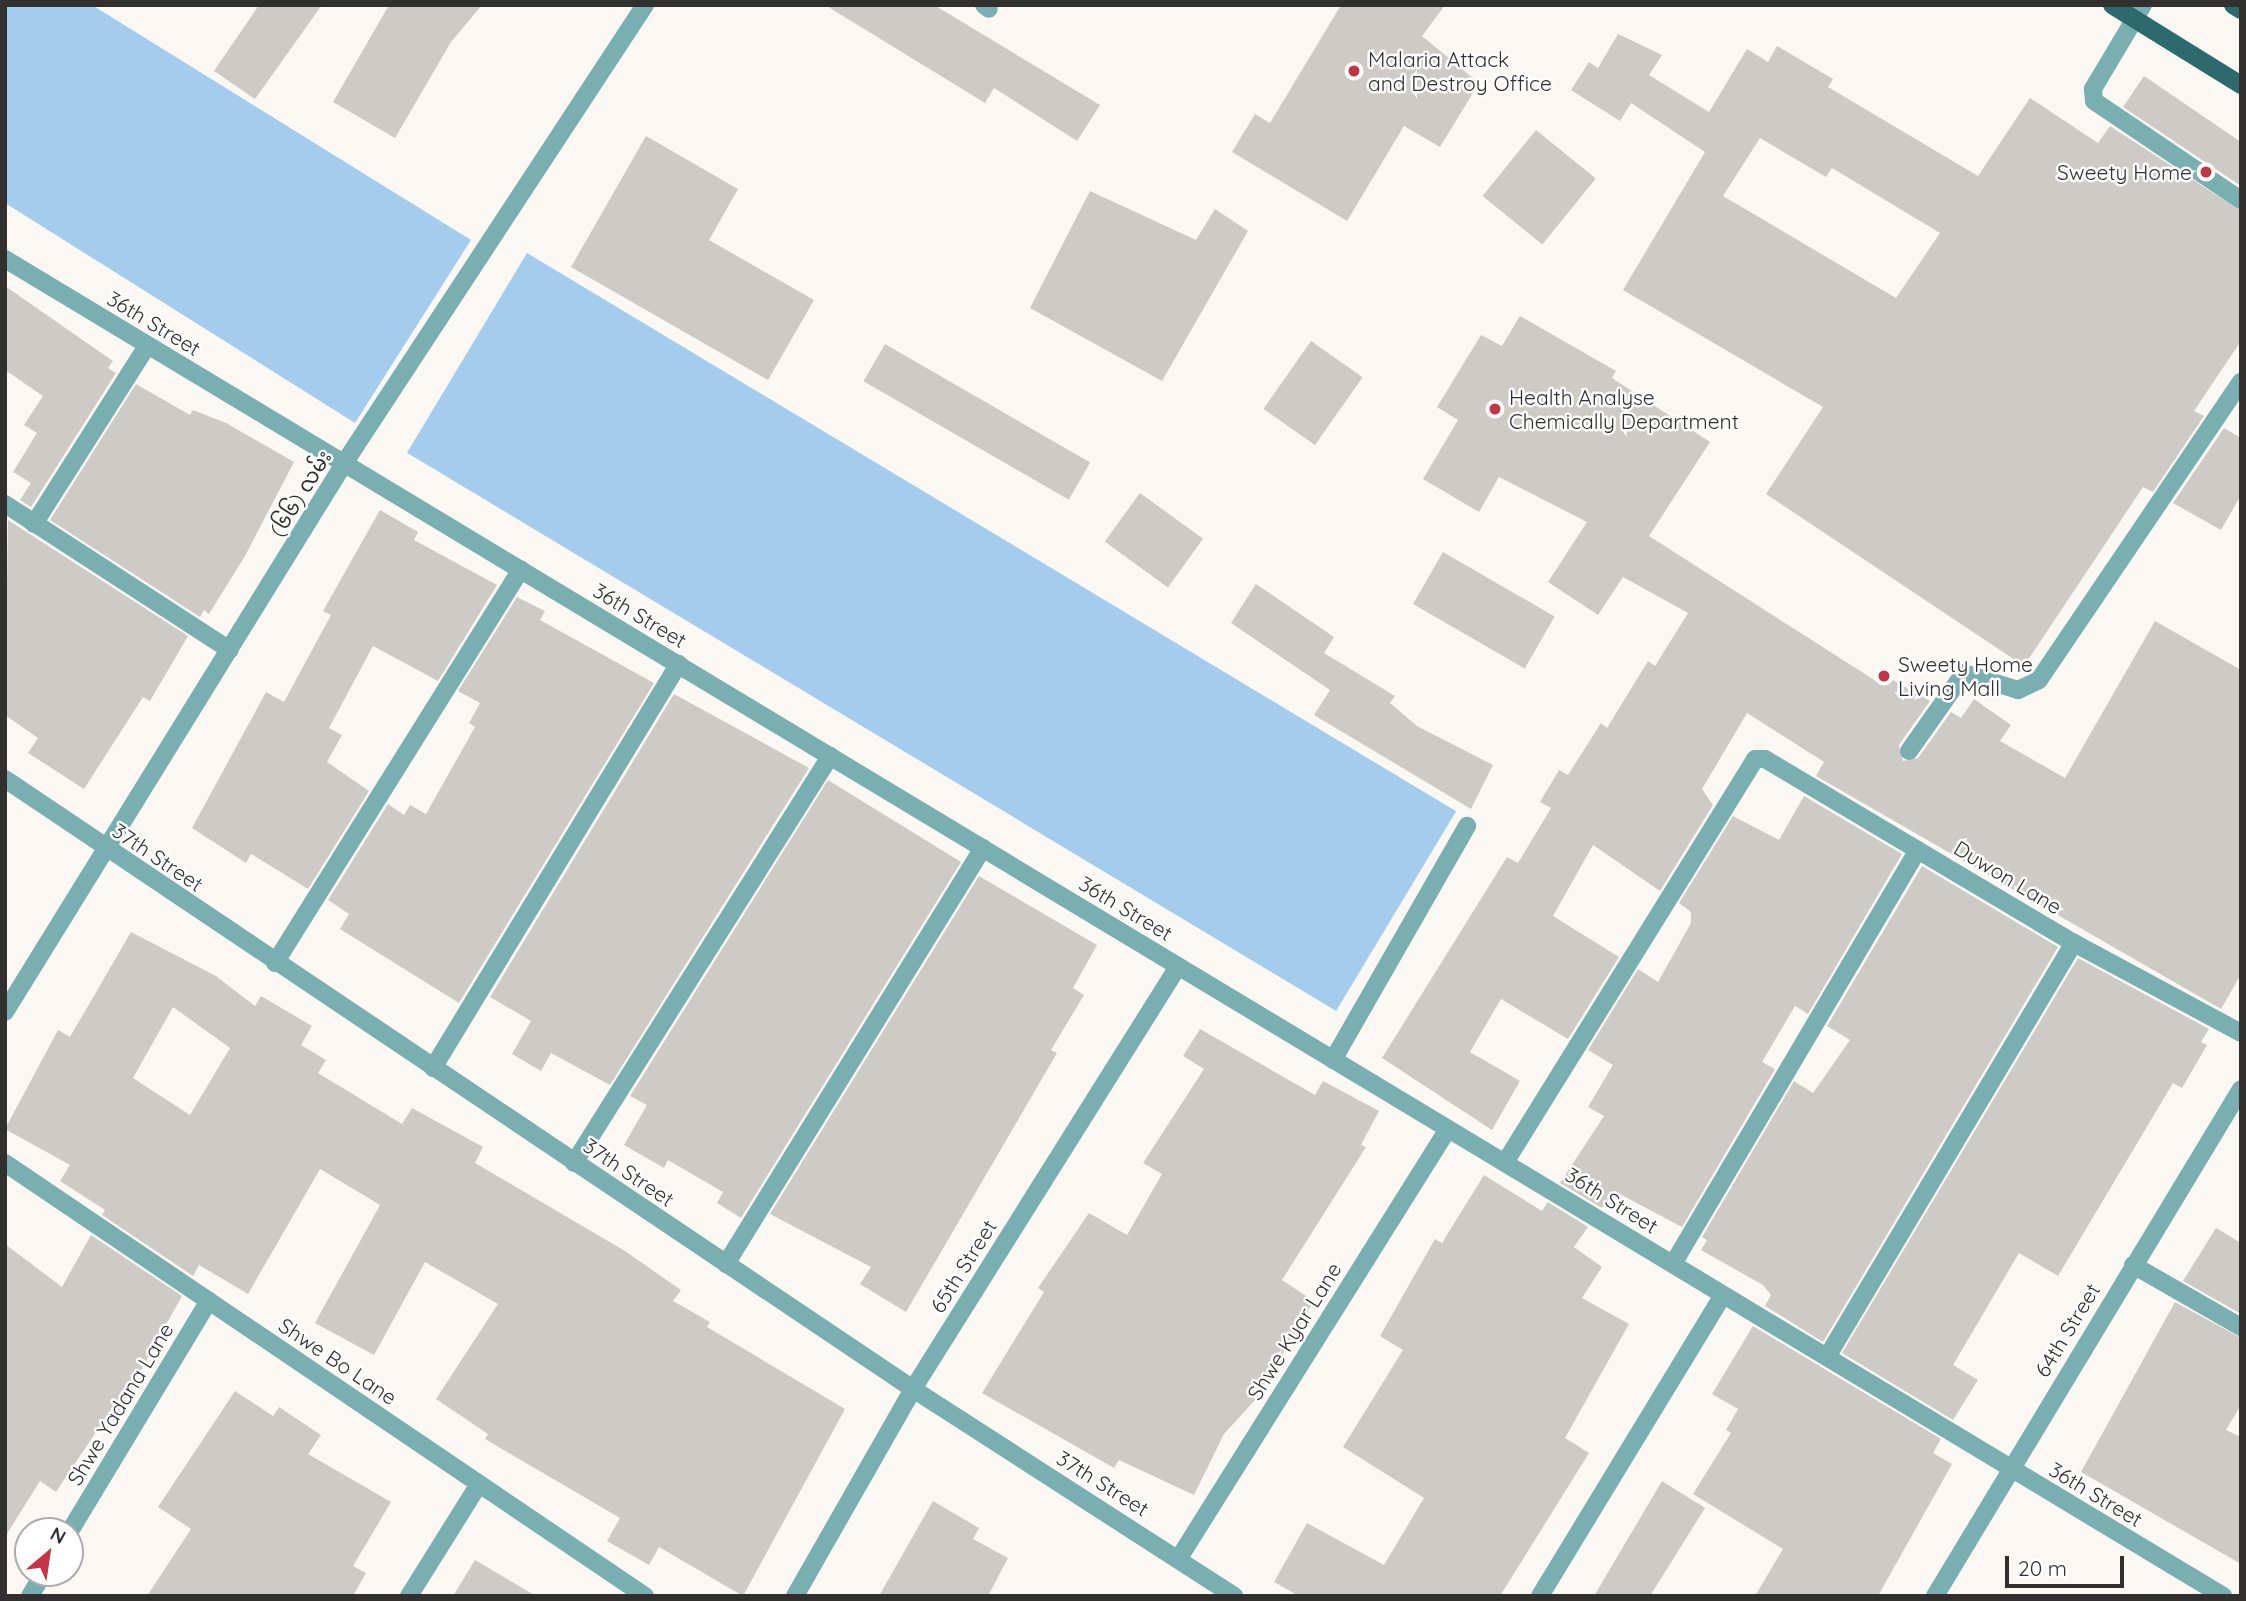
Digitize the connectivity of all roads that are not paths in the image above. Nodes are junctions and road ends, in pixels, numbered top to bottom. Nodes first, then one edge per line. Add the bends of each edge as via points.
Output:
1 (645, 5) edge
2 (2112, 5) edge
3 (2233, 5) edge
4 (2241, 10) edge
5 (2138, 12) edge
6 (2241, 85) edge
7 (2241, 200) edge
8 (5, 259) edge
9 (147, 346) junction
10 (2241, 382) edge
11 (345, 462) junction
12 (5, 504) edge
13 (34, 524) junction
14 (522, 569) junction
15 (229, 650) junction
16 (679, 664) junction
17 (1909, 751) dead end
18 (830, 756) junction
19 (5, 779) edge
20 (1467, 826) dead end
21 (983, 848) junction
22 (106, 850) junction
23 (1918, 850) junction
24 (2074, 943) junction
25 (275, 963) junction
26 (1178, 966) junction
27 (5, 1012) edge
28 (2241, 1033) edge
29 (1334, 1060) junction
30 (433, 1068) junction
31 (2241, 1089) edge
32 (1448, 1129) junction
33 (1506, 1161) junction
34 (5, 1163) edge
35 (574, 1163) junction
36 (726, 1264) junction
37 (1673, 1264) junction
38 (2133, 1265) junction
39 (1723, 1295) junction
40 (209, 1301) junction
41 (2241, 1327) edge
42 (1827, 1357) junction
43 (913, 1389) junction
44 (2009, 1468) junction
45 (479, 1484) junction
46 (78, 1517) edge
47 (1179, 1558) junction
48 (409, 1596) edge
49 (645, 1596) edge
50 (795, 1596) edge
51 (1234, 1596) edge
52 (1540, 1596) edge
53 (1935, 1596) edge
54 (2222, 1596) edge

1 - 11 street, (၆၆) လမ်း
2 - 5 main road
3 - 4 main road
5 - 6 main road
5 - 7 street via 2093,89 2094,101
8 - 9 street, 36th Street
9 - 11 street, 36th Street
9 - 13 street
10 - 17 street via 2039,680 2018,690 1964,673
11 - 14 street, 36th Street
11 - 15 street, (၆၆) လမ်း
12 - 13 street
13 - 15 street
14 - 16 street, 36th Street
14 - 25 street
15 - 22 street, (၆၆) လမ်း
16 - 18 street, 36th Street
16 - 30 street
18 - 21 street, 36th Street
18 - 35 street
19 - 22 street, 37th Street
20 - 29 street
21 - 26 street, 36th Street
21 - 36 street
22 - 25 street, 37th Street
22 - 27 street, (၆၆) လမ်း
23 - 24 street, Duwon Lane
23 - 33 street, Duwon Lane via 1765,759 1755,759
23 - 37 street
24 - 28 street, Duwon Lane
24 - 42 street
25 - 30 street, 37th Street
26 - 29 street, 36th Street
26 - 43 street, 65th Street
29 - 32 street, 36th Street
30 - 35 street, 37th Street
31 - 38 street, 64th Street
32 - 33 street, 36th Street
32 - 47 street, Shwe Kyar Lane
33 - 37 street, 36th Street
34 - 40 street, Shwe Bo Lane
35 - 36 street, 37th Street
36 - 43 street, 37th Street
37 - 39 street, 36th Street
38 - 41 street
38 - 44 street, 64th Street
39 - 42 street, 36th Street
39 - 52 street
40 - 45 street, Shwe Bo Lane
40 - 46 street, Shwe Yadana Lane
42 - 44 street, 36th Street
43 - 47 street, 37th Street
43 - 50 street, 65th Street
44 - 53 street, 64th Street
44 - 54 street, 36th Street
45 - 48 street
45 - 49 street, Shwe Bo Lane
47 - 51 street, 37th Street

